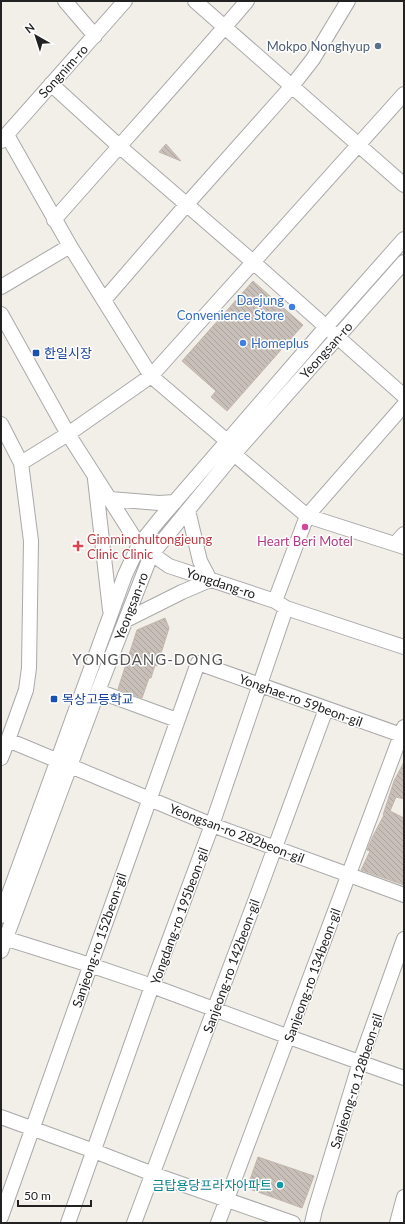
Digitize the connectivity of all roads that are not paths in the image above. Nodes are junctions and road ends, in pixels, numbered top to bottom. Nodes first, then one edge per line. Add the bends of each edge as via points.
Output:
1 (65, 1) edge
2 (125, 1) edge
3 (195, 1) edge
4 (247, 1) edge
5 (348, 1) edge
6 (225, 27) junction
7 (94, 36) junction
8 (51, 84) junction
9 (292, 86) junction
10 (404, 94) edge
11 (4, 138) edge
12 (358, 145) junction
13 (119, 146) junction
14 (404, 184) edge
15 (187, 204) junction
16 (54, 220) junction
17 (404, 239) edge
18 (70, 246) junction
19 (253, 262) junction
20 (404, 262) edge
21 (1, 287) edge
22 (104, 300) junction
23 (1, 314) edge
24 (326, 327) junction
25 (337, 338) junction
26 (151, 376) junction
27 (404, 396) edge
28 (404, 405) edge
29 (1, 424) edge
30 (68, 434) junction
31 (227, 441) junction
32 (234, 454) junction
33 (21, 463) junction
34 (94, 475) junction
35 (110, 500) junction
36 (175, 502) junction
37 (188, 510) junction
38 (308, 516) junction
39 (404, 534) edge
40 (139, 545) junction
41 (399, 546) edge
42 (151, 555) junction
43 (210, 580) junction
44 (280, 604) junction
45 (111, 613) junction
46 (126, 620) junction
47 (404, 647) edge
48 (198, 663) joint
49 (260, 686) junction
50 (98, 692) junction
51 (326, 709) junction
52 (177, 720) junction
53 (403, 733) edge
54 (8, 740) junction
55 (1, 758) edge
56 (57, 761) junction
57 (71, 766) junction
58 (149, 799) junction
59 (212, 825) junction
60 (275, 848) junction
61 (349, 875) junction
62 (404, 895) edge
63 (1, 916) edge
64 (4, 937) edge
65 (404, 939) edge
66 (1, 951) edge
67 (90, 965) junction
68 (152, 986) junction
69 (214, 1010) junction
70 (289, 1037) junction
71 (360, 1062) junction
72 (404, 1078) edge
73 (1, 1117) edge
74 (33, 1128) junction
75 (94, 1151) junction
76 (153, 1174) junction
77 (404, 1197) edge
78 (227, 1200) junction
79 (1, 1217) edge
80 (68, 1223) edge
81 (134, 1223) edge
82 (218, 1223) edge
83 (292, 1223) edge
84 (312, 1223) edge
85 (398, 1223) edge

1 - 7 street
2 - 7 street, Songnim-ro
3 - 6 street
4 - 6 street
5 - 9 street via 313,59
6 - 9 street
6 - 13 street
7 - 8 street, Songnim-ro
8 - 11 street, Songnim-ro
8 - 13 street
9 - 12 street
9 - 15 street
10 - 12 street
11 - 16 street
12 - 14 street
12 - 19 street
13 - 15 street
13 - 16 street
15 - 19 street
15 - 22 street
16 - 18 street
17 - 24 street, Yeongsan-ro
18 - 21 street
18 - 22 street
19 - 24 street
19 - 26 street
20 - 25 street, Yeongsan-ro
22 - 26 street
23 - 30 street, Yongdang-ro
24 - 25 street
24 - 31 street, Yeongsan-ro
25 - 27 street
25 - 32 street, Yeongsan-ro
26 - 30 street
26 - 31 street
28 - 38 street, Yongdang-ro 195beon-gil
29 - 33 street
30 - 33 street
30 - 34 street, Yongdang-ro
31 - 32 street
31 - 36 street, Yeongsan-ro
32 - 37 street, Yeongsan-ro
32 - 38 street
33 - 54 street via 31,541 29,668 26,690
34 - 35 street, Yongdang-ro
34 - 45 street
35 - 36 street
35 - 40 street, Yongdang-ro
36 - 40 street, Yeongsan-ro
37 - 42 street, Yeongsan-ro
37 - 43 street via 200,561
38 - 41 street
38 - 44 street, Yongdang-ro 195beon-gil
39 - 41 street
40 - 42 street, Yongdang-ro
40 - 45 street, Yeongsan-ro
42 - 43 street, Yongdang-ro via 169,566
42 - 46 street, Yeongsan-ro
43 - 44 street, Yongdang-ro
43 - 46 street
44 - 47 street, Yongdang-ro
44 - 49 street, Yongdang-ro 195beon-gil
45 - 56 street, Yeongsan-ro
46 - 50 street, Yeongsan-ro
48 - 49 street, Yonghae-ro 59beon-gil
48 - 52 street, Sanjeong-ro 152beon-gil
49 - 51 street, Yonghae-ro 59beon-gil
49 - 59 street, Yongdang-ro 195beon-gil
50 - 52 street
50 - 57 street, Yeongsan-ro
51 - 53 street, Yonghae-ro 59beon-gil
51 - 60 street, Sanjeong-ro 142beon-gil
52 - 58 street, Sanjeong-ro 152beon-gil
53 - 61 street, Sanjeong-ro 134beon-gil
54 - 55 street
54 - 56 street, Yeongsan-ro 282beon-gil
56 - 57 street, Yeongsan-ro 282beon-gil
56 - 63 street, Yeongsan-ro
57 - 58 street, Yeongsan-ro 282beon-gil
57 - 64 street, Yeongsan-ro
58 - 59 street, Yeongsan-ro 282beon-gil
58 - 67 street, Sanjeong-ro 152beon-gil
59 - 60 street, Yeongsan-ro 282beon-gil
59 - 68 street, Yongdang-ro 195beon-gil
60 - 61 street, Yeongsan-ro 282beon-gil
60 - 69 street, Sanjeong-ro 142beon-gil
61 - 62 street, Yeongsan-ro 282beon-gil
61 - 70 street, Sanjeong-ro 134beon-gil
64 - 66 street, Yeongsan-ro
64 - 67 street
65 - 71 street, Sanjeong-ro 128beon-gil
67 - 68 street
67 - 74 street, Sanjeong-ro 152beon-gil
68 - 69 street
68 - 75 street, Yongdang-ro 195beon-gil
69 - 70 street
69 - 76 street, Sanjeong-ro 142beon-gil
70 - 71 street
70 - 78 street, Sanjeong-ro 134beon-gil
71 - 72 street
71 - 84 street, Sanjeong-ro 128beon-gil
73 - 74 street
74 - 75 street
74 - 79 street, Sanjeong-ro 152beon-gil
75 - 76 street
75 - 80 street, Yongdang-ro 195beon-gil
76 - 78 street
76 - 81 street, Sanjeong-ro 142beon-gil
77 - 85 street
78 - 82 street, Sanjeong-ro 134beon-gil
78 - 83 street

